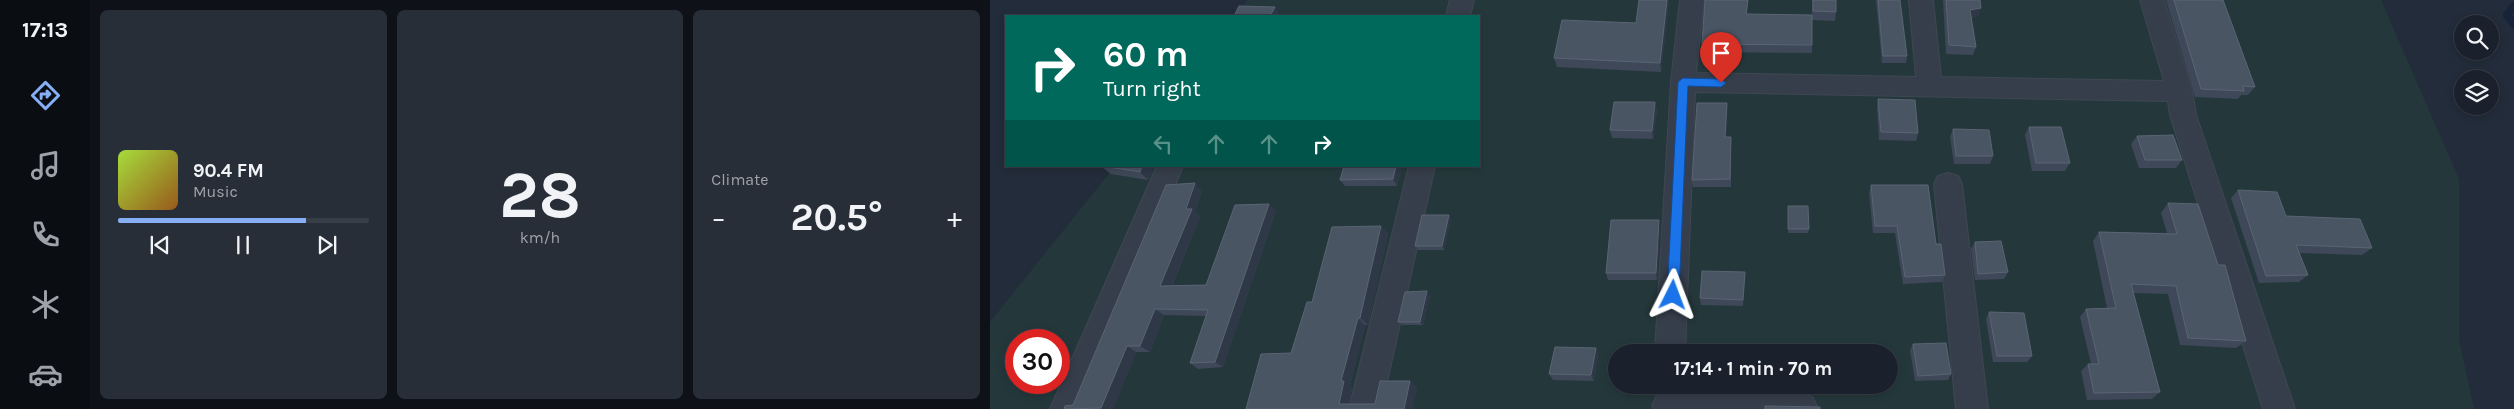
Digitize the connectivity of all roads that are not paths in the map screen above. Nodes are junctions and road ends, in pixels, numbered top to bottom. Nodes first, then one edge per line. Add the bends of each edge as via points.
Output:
1 (1462, 0) edge
2 (1692, 0) edge
3 (1921, 0) edge
4 (2152, 0) edge
5 (1458, 15) edge
6 (1683, 82) junction
7 (1929, 86) junction
8 (2179, 91) junction
9 (1170, 167) edge
10 (1422, 167) edge
11 (1948, 184) dead end
12 (1670, 344) edge
13 (1668, 400) edge
14 (1066, 409) edge
15 (1365, 409) edge
16 (1802, 409) edge
17 (1972, 409) edge
18 (2280, 409) edge

1 - 5 street
2 - 6 street
3 - 7 street
4 - 8 street
6 - 7 street
6 - 12 street
7 - 8 street
8 - 18 street via 2183,115
9 - 14 street
10 - 15 street
11 - 17 street
13 - 16 street

